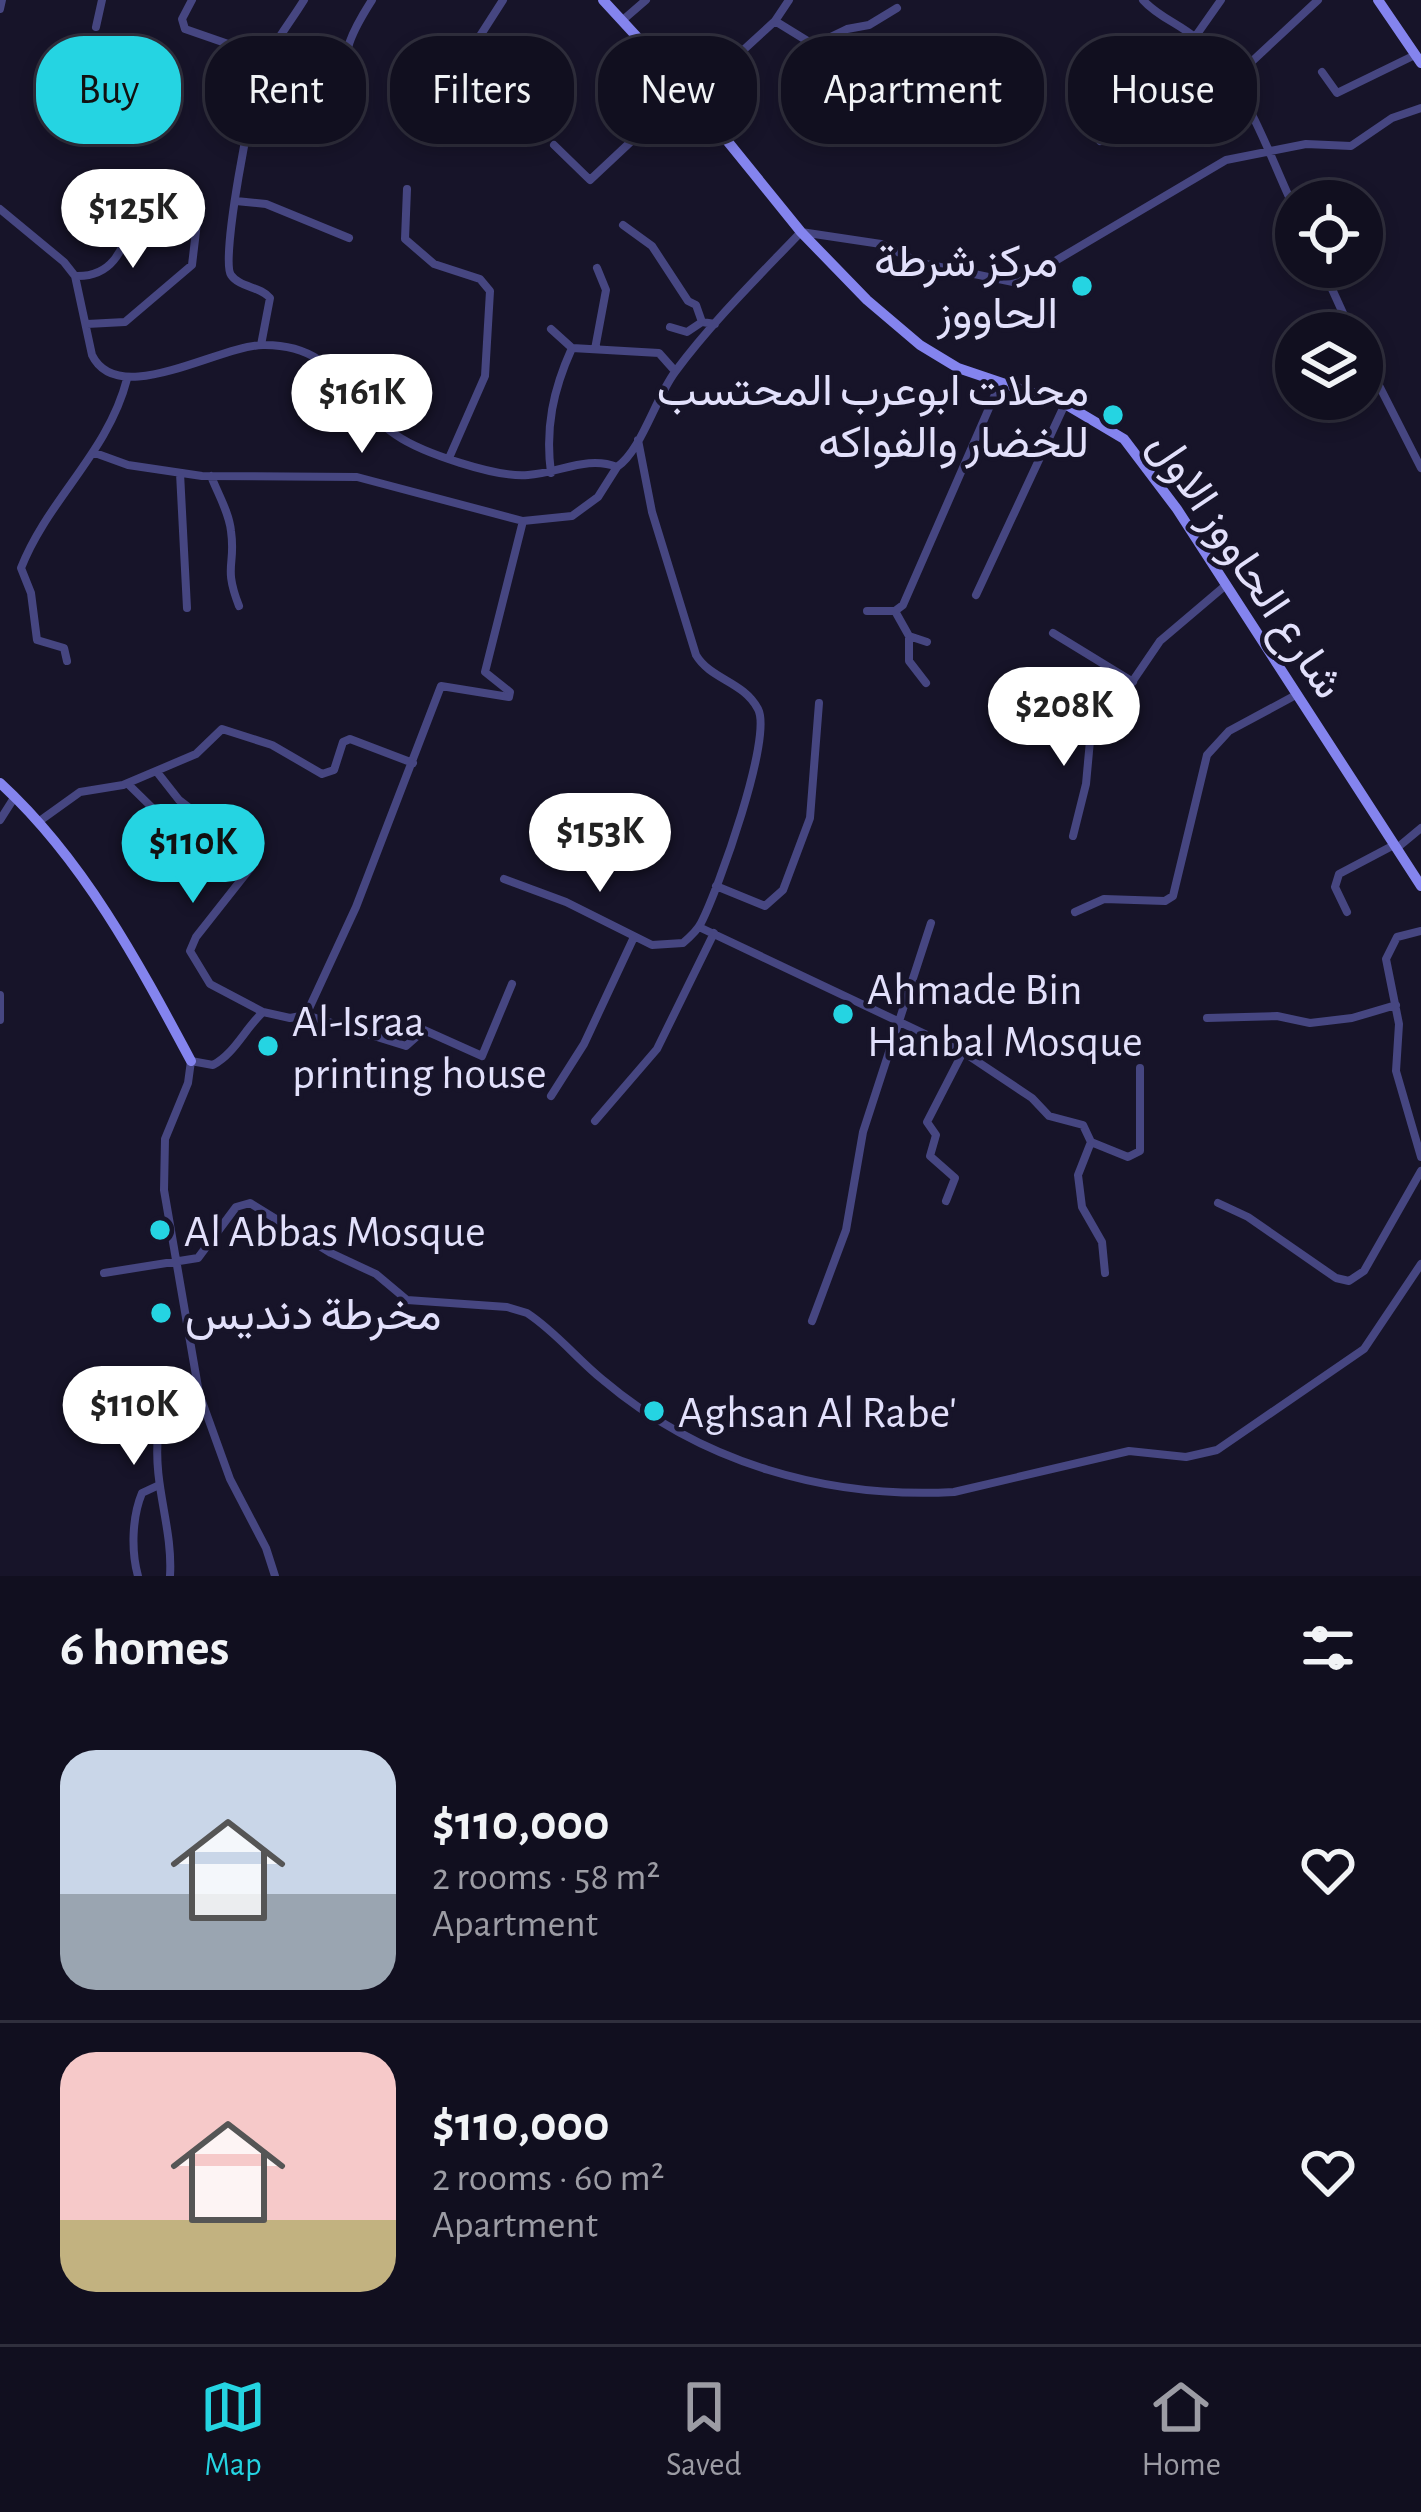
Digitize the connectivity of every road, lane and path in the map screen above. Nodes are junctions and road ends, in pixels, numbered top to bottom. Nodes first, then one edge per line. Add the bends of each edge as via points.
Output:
1 (102, 0) edge
2 (192, 0) edge
3 (304, 0) edge
4 (372, 0) edge
5 (503, 0) edge
6 (603, 0) edge
7 (646, 0) edge
8 (789, 0) edge
9 (1143, 0) edge
10 (1221, 0) edge
11 (1318, 0) edge
12 (1378, 0) edge
13 (896, 8) dead end
14 (624, 19) junction
15 (775, 21) junction
16 (96, 28) dead end
17 (205, 36) edge
18 (353, 36) edge
19 (480, 36) edge
20 (639, 36) edge
21 (757, 36) edge
22 (1193, 36) edge
23 (1197, 36) edge
24 (1257, 57) edge
25 (1418, 59) edge
26 (1322, 72) dead end
27 (1421, 108) edge
28 (1257, 118) edge
29 (631, 144) edge
30 (730, 144) edge
31 (554, 145) dead end
32 (1267, 152) junction
33 (1281, 180) edge
34 (407, 189) dead end
35 (142, 197) dead end
36 (236, 201) junction
37 (0, 209) edge
38 (198, 214) dead end
39 (623, 225) dead end
40 (801, 232) junction
41 (349, 238) dead end
42 (597, 268) dead end
43 (74, 276) junction
44 (702, 322) junction
45 (87, 324) junction
46 (715, 324) junction
47 (670, 326) dead end
48 (551, 329) dead end
49 (261, 345) junction
50 (572, 348) junction
51 (595, 349) junction
52 (675, 371) junction
53 (127, 379) junction
54 (1000, 383) junction
55 (1383, 393) edge
56 (1065, 404) junction
57 (638, 440) junction
58 (95, 453) junction
59 (448, 458) junction
60 (617, 467) junction
61 (1421, 468) edge
62 (180, 473) junction
63 (551, 473) junction
64 (211, 476) junction
65 (523, 521) junction
66 (1226, 585) junction
67 (976, 596) dead end
68 (239, 606) dead end
69 (187, 608) dead end
70 (867, 611) dead end
71 (895, 611) junction
72 (1053, 633) dead end
73 (909, 636) junction
74 (927, 642) dead end
75 (67, 661) dead end
76 (1133, 682) junction
77 (926, 683) dead end
78 (1017, 694) dead end
79 (1294, 696) junction
80 (818, 703) dead end
81 (1093, 708) junction
82 (412, 763) junction
83 (158, 772) junction
84 (0, 783) edge
85 (127, 783) junction
86 (15, 796) junction
87 (0, 820) edge
88 (41, 820) junction
89 (1421, 828) edge
90 (181, 836) dead end
91 (1073, 836) dead end
92 (1395, 847) junction
93 (504, 879) dead end
94 (716, 886) junction
95 (1421, 886) edge
96 (1075, 912) dead end
97 (1347, 912) dead end
98 (931, 923) dead end
99 (700, 927) junction
100 (1421, 931) edge
101 (714, 933) junction
102 (634, 937) junction
103 (512, 984) dead end
104 (0, 995) edge
105 (1396, 1005) junction
106 (263, 1012) junction
107 (306, 1015) junction
108 (1207, 1018) dead end
109 (896, 1019) junction
110 (0, 1020) edge
111 (963, 1052) junction
112 (191, 1061) junction
113 (1140, 1068) dead end
114 (551, 1096) dead end
115 (595, 1121) dead end
116 (1091, 1142) junction
117 (1421, 1156) edge
118 (1421, 1171) edge
119 (946, 1201) dead end
120 (1218, 1203) dead end
121 (175, 1260) junction
122 (1421, 1264) edge
123 (104, 1273) dead end
124 (1105, 1274) dead end
125 (812, 1321) dead end
126 (202, 1403) junction
127 (157, 1486) junction
128 (138, 1576) edge
129 (170, 1576) edge
130 (274, 1576) edge

1 - 16 street
2 - 17 street via 185,29
3 - 36 street via 260,74
4 - 18 street
5 - 19 street
6 - 14 main road, شارع الحاووز الاول
7 - 14 street
8 - 15 street
9 - 22 street
10 - 23 street
11 - 24 street
12 - 25 main road
13 - 15 street via 814,45
14 - 20 main road, شارع الحاووز الاول
15 - 21 street
25 - 26 street via 1337,93
27 - 32 street via 1351,146
28 - 32 street
29 - 31 street via 590,180
30 - 40 main road, شارع الحاووز الاول
32 - 33 street
32 - 40 street via 1226,160 1018,283 921,263 881,244
34 - 59 street via 405,239 434,264 483,280 490,292 485,376
35 - 43 street via 112,265 97,277
36 - 41 street via 266,204
36 - 49 street via 227,267 270,298
37 - 43 street
38 - 45 street via 192,265 125,322
39 - 44 street via 652,246
40 - 46 street
40 - 54 main road, شارع الحاووز الاول via 920,345
42 - 51 street via 606,290
43 - 45 street
44 - 46 street
44 - 47 street via 687,332
45 - 53 street via 97,366
46 - 52 street
48 - 50 street
49 - 53 street
49 - 59 street via 332,366 395,434
50 - 51 street
50 - 63 street via 546,438
51 - 52 street via 659,353
52 - 57 street
53 - 58 street
54 - 56 main road, شارع الحاووز الاول
54 - 71 street
55 - 61 street
56 - 66 main road, شارع الحاووز الاول via 1124,439
56 - 67 street
57 - 60 street
57 - 94 street via 694,652 706,669 748,694 762,720
58 - 62 street
58 - 75 street via 21,568 37,640 64,648
59 - 63 street via 520,476
60 - 63 street via 598,460
60 - 65 street via 598,497 572,516
62 - 64 street
62 - 69 street
64 - 65 street via 357,477
64 - 68 street via 229,518 226,574
65 - 82 street via 484,672 509,697 441,686
66 - 76 street via 1160,641
66 - 79 main road, شارع الحاووز الاول
70 - 71 street
71 - 73 street
72 - 76 street
73 - 74 street
73 - 77 street via 910,661
76 - 81 street via 1113,710
78 - 81 street
79 - 92 main road, شارع الحاووز الاول
79 - 96 street via 1229,731 1208,755 1173,896 1103,899
80 - 94 street via 813,807 783,890 765,906
81 - 91 street
82 - 83 street via 350,739 334,770 322,774 222,729 196,754
82 - 107 street
83 - 85 street
83 - 106 street via 179,800 254,860 190,951 210,984
84 - 86 main road
85 - 88 street via 80,792
85 - 90 street
86 - 87 street
86 - 88 main road
88 - 112 main road via 122,937
89 - 92 street
92 - 95 main road, شارع الحاووز الاول
92 - 97 street via 1339,874 1335,887
93 - 102 street
94 - 99 street
98 - 109 street
99 - 101 street
99 - 102 street via 669,946
100 - 105 street via 1402,934 1388,949
101 - 109 street
101 - 115 street via 657,1049
102 - 114 street
103 - 107 street via 482,1056 424,1030 406,1046
104 - 110 street
105 - 108 street via 1310,1023
105 - 117 street via 1396,1071
106 - 107 street
106 - 112 street via 231,1055 213,1065
109 - 111 street
109 - 125 street via 863,1132 846,1230
111 - 116 street via 1049,1116 1078,1121
111 - 119 street via 927,1122 936,1136 930,1156 955,1178
112 - 121 street via 163,1154
113 - 116 street via 1140,1151 1128,1157
116 - 124 street via 1078,1175
118 - 120 street via 1364,1271 1349,1281
121 - 122 street via 203,1254 236,1207 250,1203 407,1300 527,1313 655,1419 730,1459 789,1479 928,1494 1129,1451 1217,1450 1364,1349
121 - 123 street
121 - 126 street
126 - 127 street via 158,1436
126 - 130 street
127 - 128 street via 142,1493 136,1508
127 - 129 street

